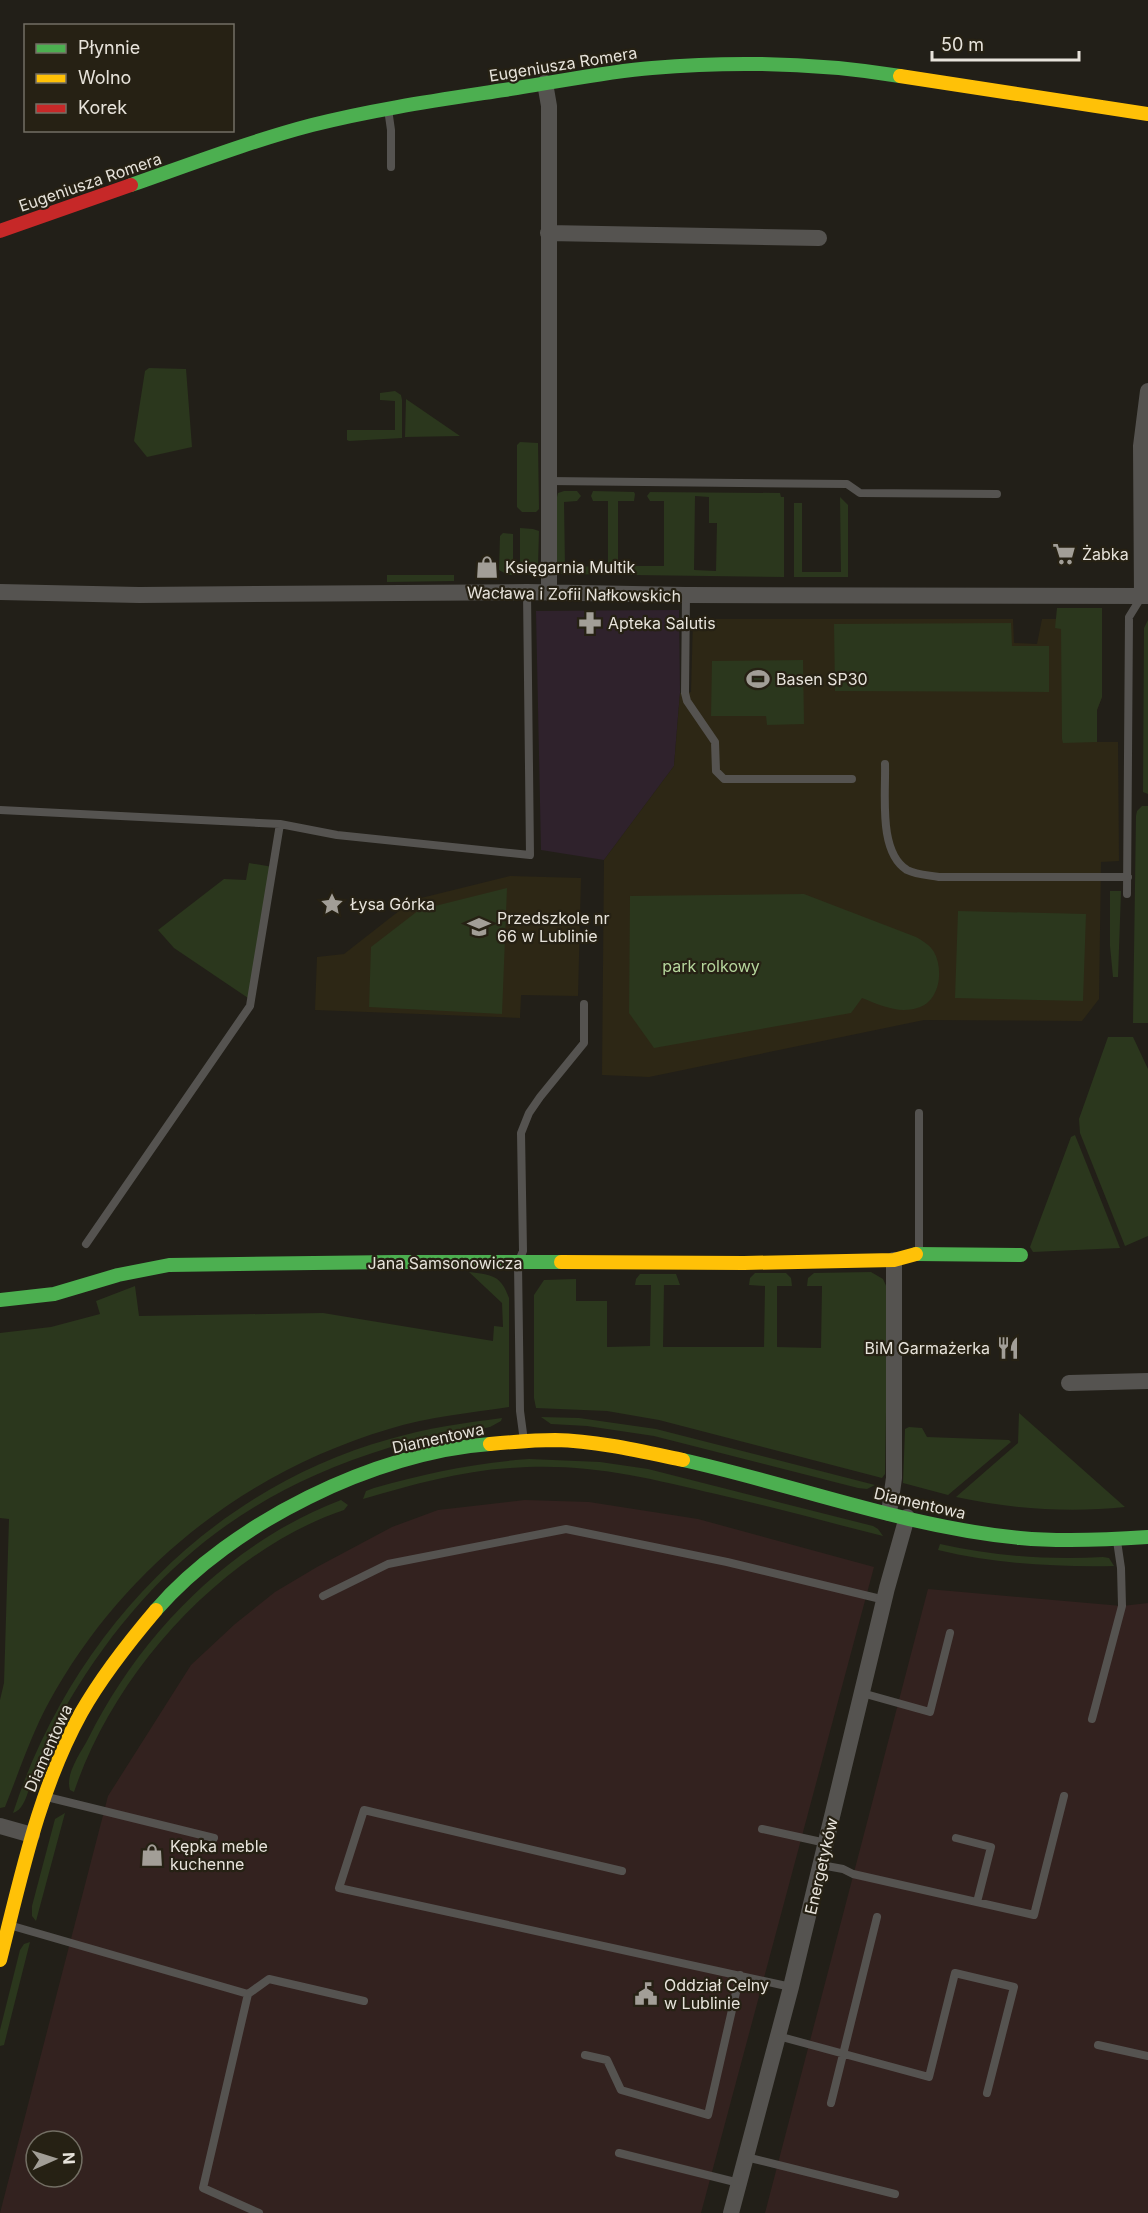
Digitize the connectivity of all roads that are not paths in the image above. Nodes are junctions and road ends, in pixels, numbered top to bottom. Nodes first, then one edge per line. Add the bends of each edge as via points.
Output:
1 (545, 83) junction
2 (388, 108) junction
3 (1148, 114) edge
4 (391, 167) dead end
5 (0, 231) edge
6 (548, 232) junction
7 (819, 237) dead end
8 (1148, 391) edge
9 (548, 481) junction
10 (997, 494) dead end
11 (0, 592) edge
12 (527, 592) junction
13 (549, 593) junction
14 (686, 595) junction
15 (1145, 596) edge
16 (519, 645) dead end
17 (529, 645) junction
18 (885, 764) dead end
19 (852, 779) dead end
20 (0, 810) edge
21 (280, 824) junction
22 (1128, 877) junction
23 (1127, 894) dead end
24 (584, 1004) dead end
25 (920, 1113) dead end
26 (86, 1244) dead end
27 (919, 1253) junction
28 (1021, 1255) dead end
29 (894, 1260) junction
30 (518, 1263) junction
31 (0, 1300) edge
32 (1148, 1381) edge
33 (1069, 1383) dead end
34 (524, 1441) junction
35 (890, 1513) junction
36 (907, 1518) junction
37 (1148, 1537) edge
38 (1117, 1540) junction
39 (323, 1596) dead end
40 (885, 1600) junction
41 (950, 1633) dead end
42 (862, 1693) junction
43 (1092, 1719) dead end
44 (44, 1796) junction
45 (1064, 1796) dead end
46 (0, 1826) edge
47 (762, 1829) dead end
48 (33, 1835) junction
49 (214, 1838) dead end
50 (956, 1838) dead end
51 (826, 1844) junction
52 (821, 1864) junction
53 (622, 1871) dead end
54 (977, 1902) junction
55 (876, 1917) dead end
56 (9, 1925) junction
57 (0, 1960) edge
58 (740, 1975) junction
59 (791, 1987) junction
60 (248, 1994) junction
61 (364, 2001) dead end
62 (778, 2036) junction
63 (1098, 2045) dead end
64 (843, 2054) junction
65 (585, 2055) dead end
66 (1148, 2056) edge
67 (987, 2093) dead end
68 (831, 2103) dead end
69 (619, 2153) dead end
70 (746, 2157) junction
71 (739, 2182) junction
72 (895, 2194) dead end
73 (259, 2213) edge
74 (731, 2213) edge

1 - 2 street, Eugeniusza Romera
1 - 3 street, Eugeniusza Romera via 671,66 816,67 928,78
1 - 6 street via 549,106
2 - 4 lane
2 - 5 street, Eugeniusza Romera via 276,135
6 - 7 street
6 - 9 street
8 - 15 street via 1140,490
9 - 10 lane via 847,484 860,493
9 - 13 street
11 - 12 street, Wacława i Zofii Nałkowskich via 139,596
12 - 13 street, Wacława i Zofii Nałkowskich
12 - 17 lane
13 - 14 street, Wacława i Zofii Nałkowskich
14 - 15 street, Wacława i Zofii Nałkowskich
14 - 19 lane via 687,701 715,742 716,771 724,779
15 - 22 lane via 1129,617
16 - 17 lane
17 - 21 lane via 530,855 336,835
18 - 22 lane via 886,836 892,852 907,870 939,876
20 - 21 lane
21 - 26 lane via 250,1006
22 - 23 lane
24 - 30 lane via 584,1043 540,1097 521,1133 523,1251
25 - 27 lane
27 - 28 street, Jana Samsonowicza
27 - 29 street, Jana Samsonowicza
29 - 30 street, Jana Samsonowicza
29 - 35 street via 894,1478
30 - 31 street, Jana Samsonowicza via 169,1265 54,1294
30 - 34 lane
32 - 33 street
34 - 35 street, Diamentowa via 567,1441 649,1452
34 - 44 street, Diamentowa via 423,1455 344,1480 291,1505 211,1557 164,1600 121,1651 81,1713
35 - 36 street, Diamentowa
36 - 38 street, Diamentowa via 999,1537 1055,1542
36 - 40 street, Energetyków
37 - 38 street, Diamentowa
38 - 43 lane via 1122,1606
39 - 40 lane via 388,1564 566,1529
40 - 42 street, Energetyków
41 - 42 lane via 930,1712
42 - 51 street, Energetyków
44 - 48 street, Diamentowa
44 - 49 lane
45 - 54 lane via 1034,1915
46 - 48 street
47 - 51 lane
48 - 56 street, Diamentowa
50 - 54 lane via 991,1846
51 - 52 street, Energetyków
52 - 54 lane
52 - 59 street, Energetyków
53 - 58 lane via 364,1810 339,1888
55 - 64 lane
56 - 57 street, Diamentowa
56 - 60 lane
58 - 59 lane
58 - 65 lane via 708,2115 621,2090 607,2060
59 - 62 street, Energetyków
60 - 61 lane via 269,1979
60 - 73 lane via 203,2187
62 - 64 lane
62 - 70 street, Energetyków
63 - 66 lane
64 - 67 lane via 929,2077 955,1973 1014,1987
64 - 68 lane
69 - 71 lane
70 - 71 street, Energetyków
70 - 72 lane
71 - 74 street, Energetyków

